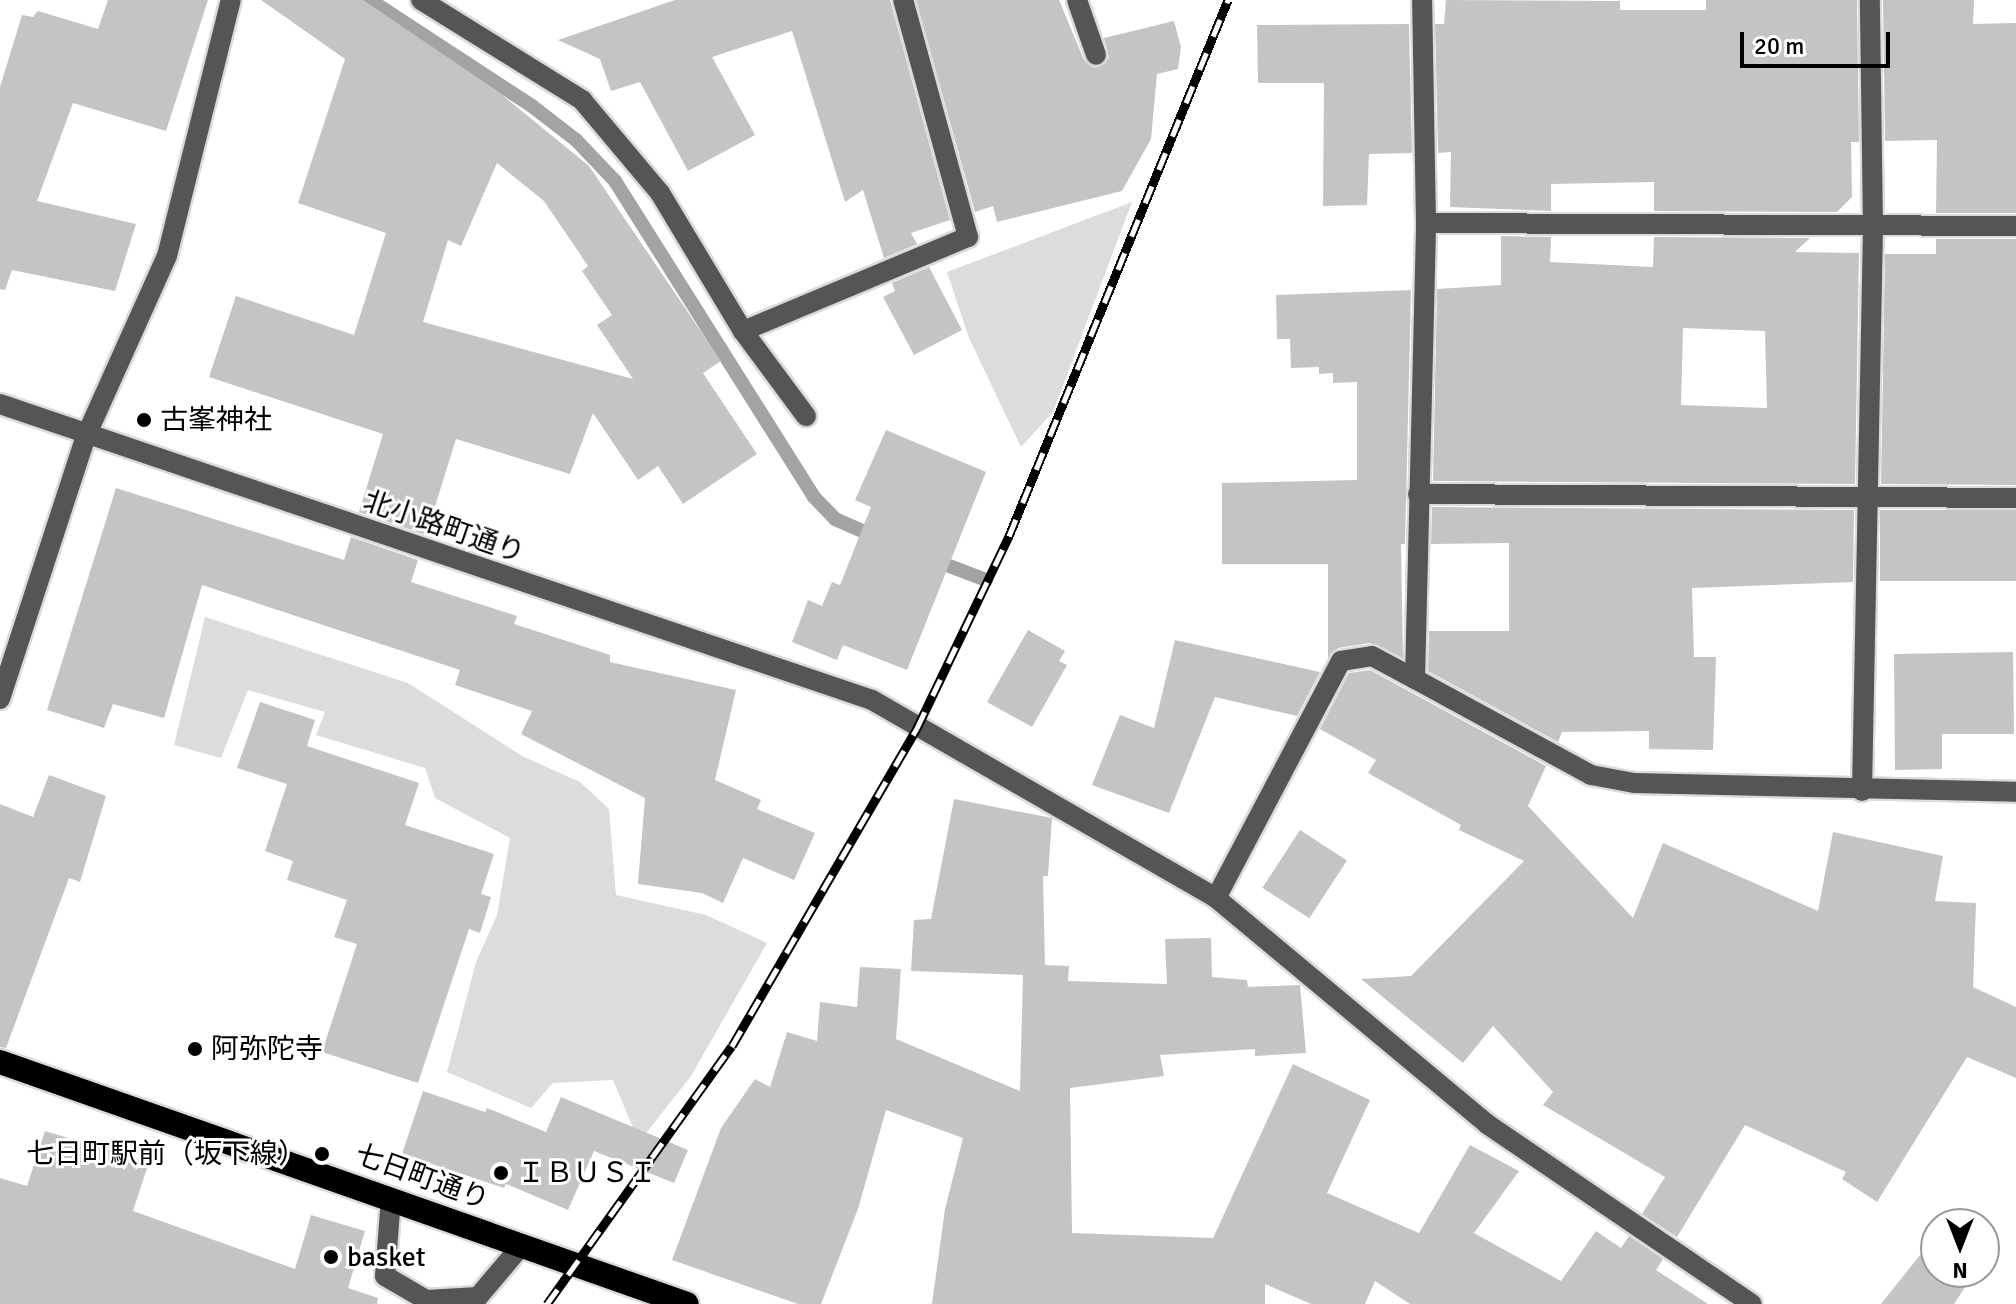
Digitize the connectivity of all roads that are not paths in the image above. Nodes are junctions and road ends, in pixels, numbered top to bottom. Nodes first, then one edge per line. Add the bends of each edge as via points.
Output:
1 (231, 0) edge
2 (421, 0) edge
3 (903, 0) edge
4 (1077, 0) edge
5 (1422, 0) edge
6 (1870, 0) edge
7 (1096, 55) dead end
8 (1426, 223) junction
9 (2016, 226) edge
10 (1873, 227) junction
11 (743, 331) junction
12 (0, 404) edge
13 (806, 416) dead end
14 (86, 436) junction
15 (1418, 494) junction
16 (2016, 498) edge
17 (1868, 499) junction
18 (1415, 679) junction
19 (0, 699) edge
20 (1862, 791) junction
21 (2016, 792) edge
22 (1216, 898) junction
23 (0, 1062) edge
24 (391, 1198) junction
25 (522, 1245) junction
26 (687, 1304) edge
27 (1752, 1304) edge

1 - 14 street via 167,256
2 - 11 street via 582,100 660,193
3 - 11 street via 968,237
4 - 7 street
5 - 8 street
6 - 10 street
8 - 10 street
8 - 15 street
9 - 10 street
10 - 17 street
11 - 13 street
12 - 14 street, 北小路町通り
14 - 19 street
14 - 22 street, 北小路町通り via 872,700
15 - 17 street
15 - 18 street
16 - 17 street
17 - 20 street
18 - 20 street via 1591,775 1634,783
18 - 22 street via 1372,656 1341,661
20 - 21 street
22 - 27 street, 北小路町通り via 1487,1124
23 - 24 highway, 七日町通り
24 - 25 highway, 七日町通り
24 - 25 street via 385,1276 426,1300 478,1297
25 - 26 highway, 七日町通り

